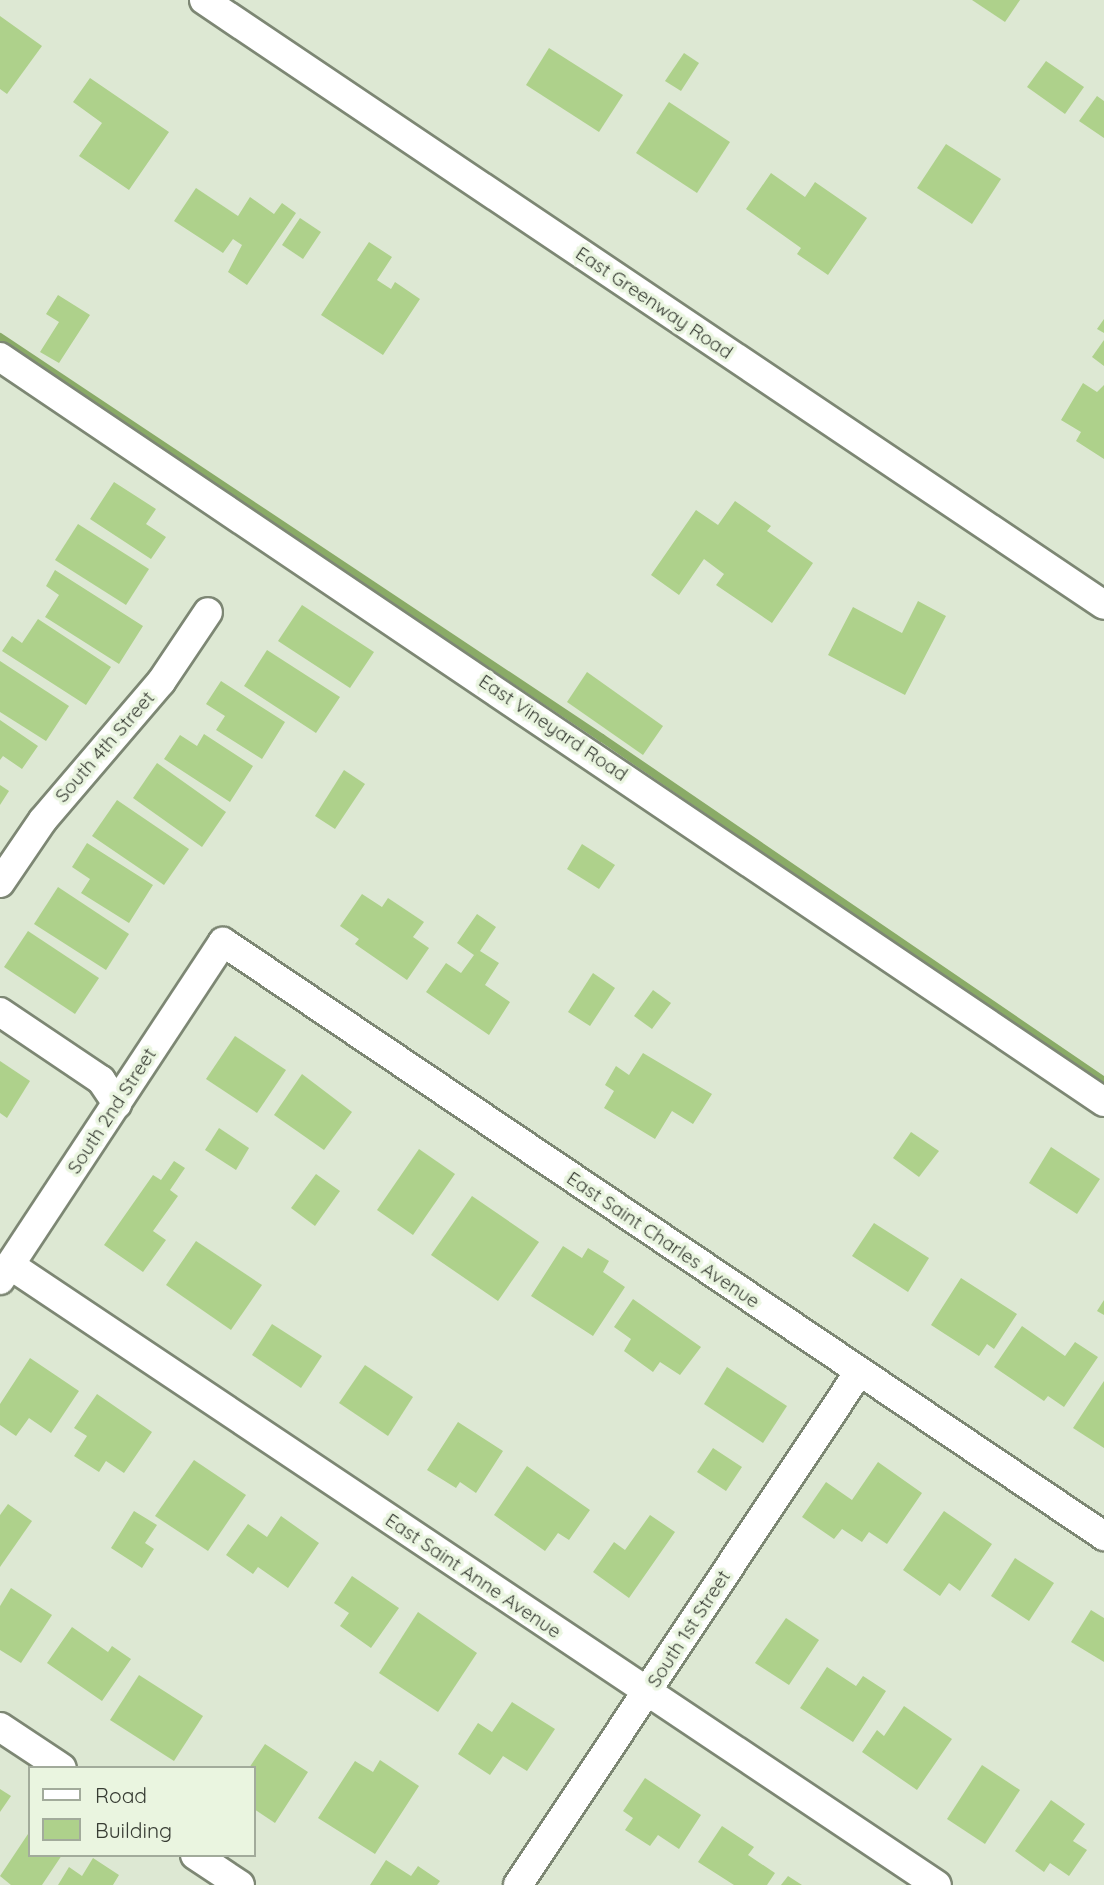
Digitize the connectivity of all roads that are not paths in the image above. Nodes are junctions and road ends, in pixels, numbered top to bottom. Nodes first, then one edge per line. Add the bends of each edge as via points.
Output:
1 (204, 0) edge
2 (0, 357) edge
3 (1104, 605) edge
4 (208, 612) dead end
5 (0, 883) edge
6 (223, 942) joint
7 (0, 1012) edge
8 (1104, 1102) edge
9 (117, 1104) junction
10 (5, 1273) edge
11 (859, 1371) junction
12 (1104, 1536) edge
13 (647, 1692) junction
14 (0, 1727) edge
15 (59, 1766) edge
16 (198, 1857) edge
17 (240, 1885) edge
18 (517, 1885) edge
19 (937, 1885) edge

1 - 3 street, East Greenway Road
2 - 8 street, East Vineyard Road
4 - 5 street, South 4th Street via 161,682 43,820
6 - 9 street, South 2nd Street
6 - 11 street, East Saint Charles Avenue
7 - 9 street via 101,1080
9 - 10 street, South 2nd Street
10 - 13 street, East Saint Anne Avenue
11 - 12 street, East Saint Charles Avenue
11 - 13 street, South 1st Street
13 - 18 street, South 1st Street
13 - 19 street, East Saint Anne Avenue
14 - 15 street
16 - 17 street

